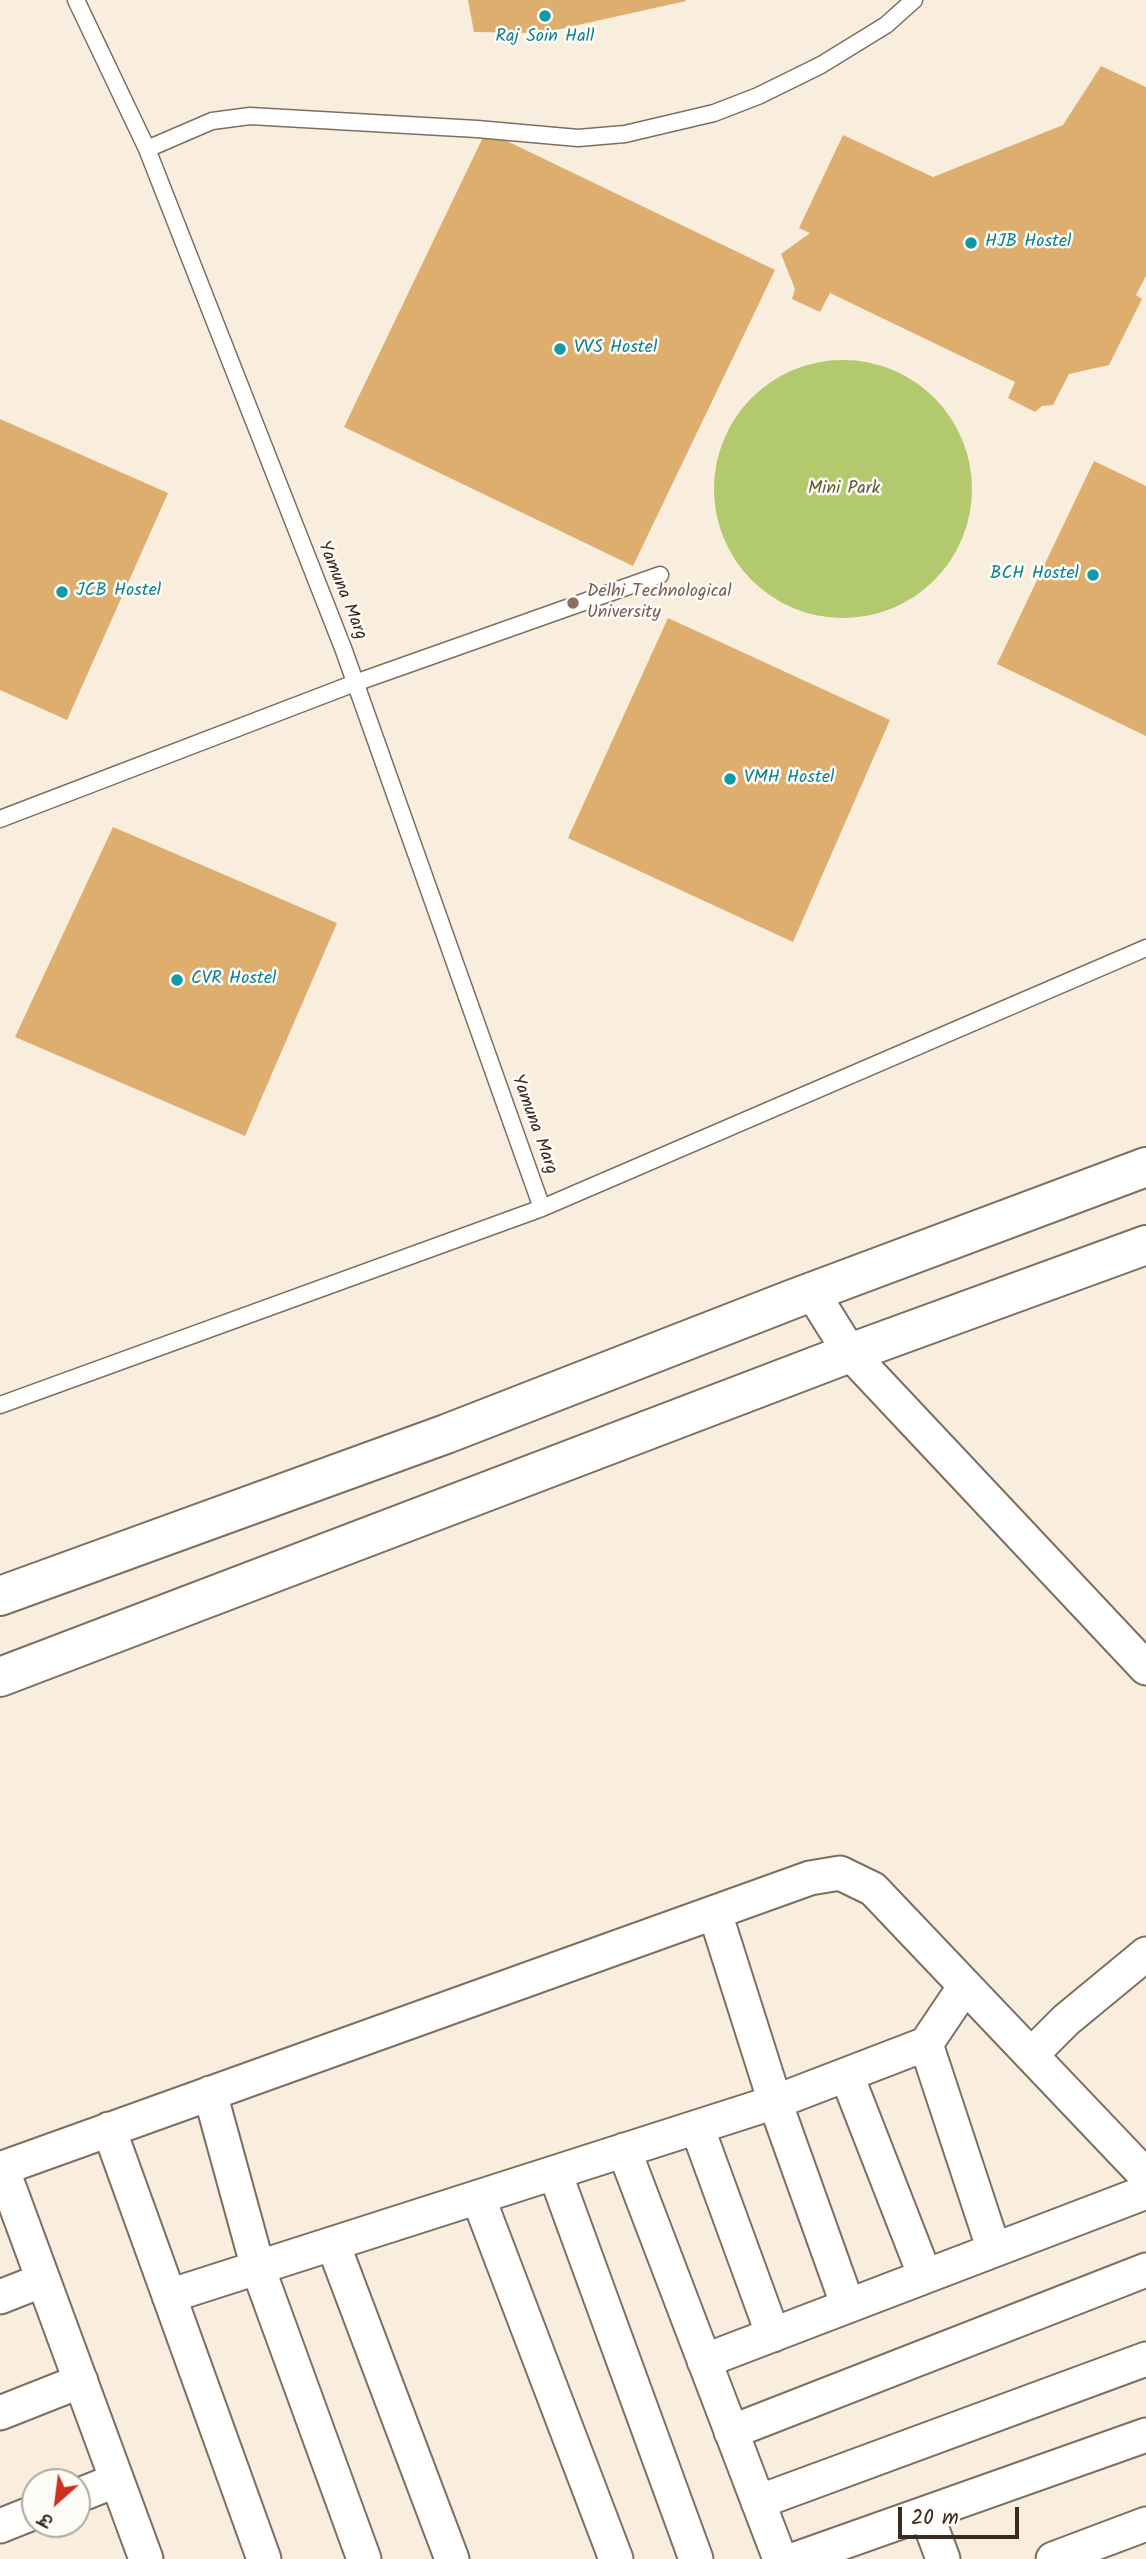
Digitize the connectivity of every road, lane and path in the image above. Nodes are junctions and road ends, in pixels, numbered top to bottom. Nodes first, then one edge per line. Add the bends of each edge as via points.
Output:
1 (76, 0) edge
2 (914, 0) edge
3 (147, 149) junction
4 (660, 575) dead end
5 (355, 683) junction
6 (0, 818) edge
7 (1146, 948) edge
8 (1146, 1167) edge
9 (542, 1208) junction
10 (1146, 1245) edge
11 (812, 1292) junction
12 (850, 1353) junction
13 (0, 1405) edge
14 (0, 1597) edge
15 (1146, 1668) edge
16 (0, 1677) edge
17 (715, 1913) junction
18 (1146, 1954) edge
19 (965, 1986) junction
20 (926, 2044) junction
21 (1031, 2055) junction
22 (847, 2076) junction
23 (210, 2093) junction
24 (775, 2102) junction
25 (696, 2127) junction
26 (109, 2129) junction
27 (624, 2150) junction
28 (1, 2168) edge
29 (555, 2173) junction
30 (1146, 2176) edge
31 (1146, 2192) edge
32 (478, 2197) junction
33 (333, 2244) junction
34 (994, 2250) junction
35 (258, 2268) junction
36 (1146, 2270) edge
37 (925, 2276) junction
38 (43, 2280) junction
39 (169, 2296) junction
40 (0, 2297) edge
41 (848, 2306) junction
42 (773, 2334) junction
43 (705, 2361) junction
44 (1145, 2364) edge
45 (81, 2381) junction
46 (0, 2413) edge
47 (732, 2432) junction
48 (1146, 2435) edge
49 (117, 2480) junction
50 (91, 2490) edge
51 (758, 2502) junction
52 (926, 2513) junction
53 (21, 2518) edge
54 (1146, 2524) edge
55 (0, 2526) edge
56 (844, 2551) edge
57 (146, 2559) edge
58 (264, 2559) edge
59 (364, 2559) edge
60 (452, 2559) edge
61 (616, 2559) edge
62 (696, 2559) edge
63 (780, 2559) edge
64 (796, 2559) edge
65 (943, 2559) edge
66 (1053, 2559) edge

1 - 3 lane, Yamuna Marg
2 - 3 lane via 886,25 821,65 758,96 714,113 638,131 578,138 250,116 212,121
3 - 5 lane, Yamuna Marg
4 - 5 lane
5 - 6 lane
5 - 9 lane, Yamuna Marg
7 - 9 lane
8 - 11 street
9 - 13 lane
10 - 12 street
11 - 12 street
11 - 14 street via 446,1434
12 - 15 street
12 - 16 street
17 - 19 street via 810,1878 840,1873 873,1889
17 - 23 street
17 - 24 street
18 - 21 street
19 - 20 street
19 - 21 street
20 - 22 street
20 - 34 street
21 - 30 street
22 - 24 street
22 - 37 street
23 - 26 street
23 - 35 street
24 - 25 street
24 - 41 street
25 - 27 street
25 - 42 street
26 - 28 street
26 - 39 street
27 - 29 street
27 - 43 street
28 - 38 street
29 - 32 street
29 - 62 street
31 - 34 street
32 - 33 street
32 - 61 street
33 - 35 street
33 - 60 street
34 - 37 street
35 - 39 street
35 - 59 street
36 - 47 street
37 - 41 street
38 - 40 street
38 - 45 street
39 - 58 street
41 - 42 street
42 - 43 street
43 - 47 street
44 - 51 street
45 - 46 street
45 - 49 street
47 - 51 street
48 - 52 street
49 - 50 street
49 - 57 street
51 - 63 street
52 - 56 street
52 - 65 street
53 - 55 street
54 - 66 street
56 - 64 street

